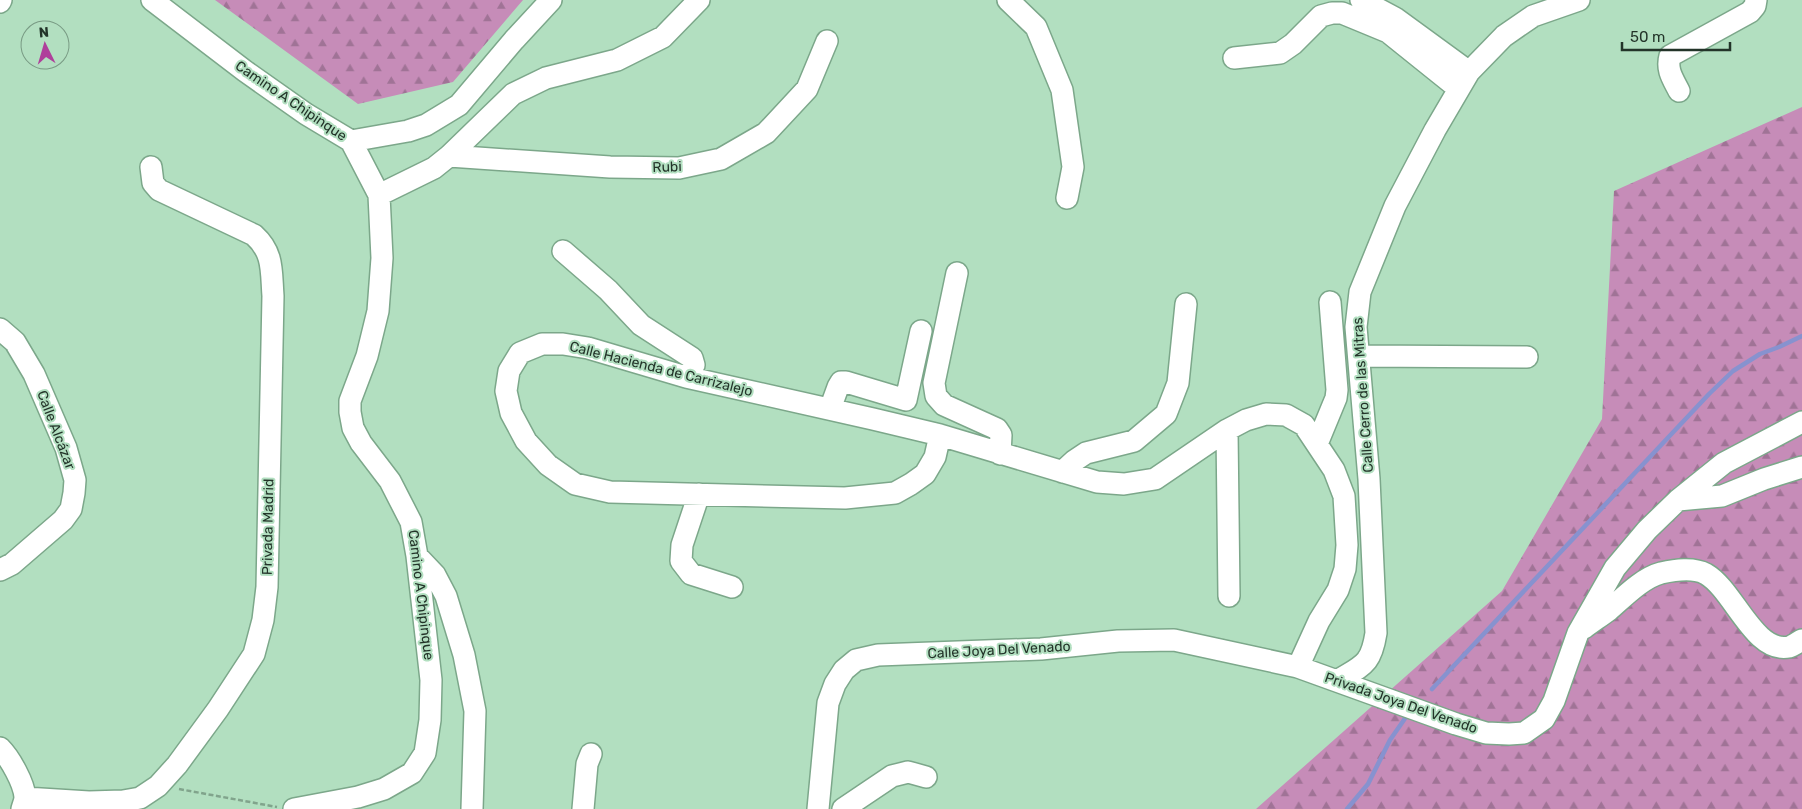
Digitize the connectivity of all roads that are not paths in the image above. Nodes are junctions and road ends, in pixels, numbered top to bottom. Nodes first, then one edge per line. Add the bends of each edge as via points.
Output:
1 (152, 0) edge
2 (551, 0) edge
3 (699, 0) edge
4 (1008, 0) edge
5 (1360, 0) edge
6 (1579, 0) edge
7 (1756, 0) edge
8 (827, 41) dead end
9 (1234, 58) dead end
10 (1464, 80) junction
11 (1679, 91) dead end
12 (351, 141) junction
13 (449, 156) junction
14 (151, 167) dead end
15 (379, 195) junction
16 (1067, 198) dead end
17 (563, 252) dead end
18 (957, 273) dead end
19 (1330, 302) dead end
20 (1186, 304) dead end
21 (0, 329) edge
22 (921, 331) dead end
23 (1359, 356) junction
24 (1527, 358) dead end
25 (686, 378) junction
26 (830, 409) junction
27 (1802, 422) edge
28 (1227, 430) junction
29 (940, 435) junction
30 (1317, 444) junction
31 (1000, 454) junction
32 (1802, 467) edge
33 (1062, 472) junction
34 (699, 494) junction
35 (1678, 500) junction
36 (417, 556) junction
37 (0, 570) edge
38 (732, 587) dead end
39 (1229, 596) dead end
40 (1578, 632) junction
41 (1802, 640) edge
42 (1298, 667) junction
43 (1337, 681) junction
44 (0, 748) edge
45 (591, 754) dead end
46 (926, 777) dead end
47 (24, 804) edge
48 (288, 808) edge
49 (472, 809) edge
50 (583, 809) edge
51 (818, 809) edge
52 (843, 809) edge

1 - 12 street, Camino A Chipinque via 245,72
2 - 12 street via 459,105 426,125 408,131
3 - 13 street via 662,37 617,60 546,78 513,94
4 - 16 street via 1036,27 1062,90 1073,167
5 - 10 street via 1395,18
6 - 10 street, Calle Cerro de las Mitras via 1533,16 1504,36
7 - 11 street via 1750,12 1670,56 1668,70
8 - 13 street, Rubi via 807,89 766,133 721,159 679,168 610,167
9 - 10 street via 1280,53 1322,16 1342,13 1388,32
10 - 23 street, Calle Cerro de las Mitras via 1395,206 1360,292 1356,326
12 - 15 street, Camino A Chipinque
13 - 15 street via 434,168
14 - 47 street, Privada Madrid via 153,183 159,190 254,235 263,243 270,258 273,296 268,587 262,620 254,654 212,717 158,786 140,798 122,801
15 - 36 street, Camino A Chipinque via 382,258 378,311 367,356 350,401 350,412 353,428 361,443 390,481 411,522
17 - 25 street via 608,290 641,325 692,358 694,366
18 - 31 street via 934,383 936,396 944,405 997,429
19 - 30 street via 1337,390
20 - 33 street via 1178,383 1166,414 1134,441 1086,453
21 - 37 street, Calle Alcázar via 15,342 34,374 66,448 75,480 71,509 63,520 12,564
22 - 26 street via 906,400 841,382
23 - 24 street
23 - 43 street, Calle Cerro de las Mitras via 1376,633 1373,651 1365,664
25 - 26 street, Calle Hacienda de Carrizalejo
25 - 34 street, Calle Hacienda de Carrizalejo via 588,348 542,344 520,353 509,371 506,391 511,413 526,441 548,465 575,484 610,492
26 - 29 street, Calle Hacienda de Carrizalejo
27 - 35 street via 1724,463
28 - 30 street, Calle Hacienda de Carrizalejo via 1266,414 1286,415 1304,425
28 - 33 street, Calle Hacienda de Carrizalejo via 1155,479 1124,484 1097,482
28 - 39 street
29 - 31 street, Calle Hacienda de Carrizalejo
29 - 34 street, Calle Hacienda de Carrizalejo via 935,457 925,474 895,493 845,498
30 - 42 street, Calle Hacienda de Carrizalejo via 1334,470 1344,496 1345,570
31 - 33 street, Calle Hacienda de Carrizalejo
32 - 35 street via 1722,496
34 - 38 street via 682,545 681,561 691,574
35 - 40 street via 1615,568
36 - 48 street, Camino A Chipinque via 431,680 425,753 412,773 384,789 358,798
36 - 49 street via 436,575 446,596 464,655 475,711
40 - 41 street via 1631,590 1659,573 1685,569 1706,574 1726,592 1760,638 1774,647 1790,647
40 - 43 street, Privada Joya Del Venado via 1554,701 1544,719 1524,733 1486,733
42 - 43 street, Privada Joya Del Venado
42 - 51 street, Calle Joya Del Venado via 1174,640 1118,641 1041,650 878,655 856,660 834,684 828,703
44 - 47 street via 19,780
45 - 50 street via 587,764
46 - 52 street via 908,772 892,776

